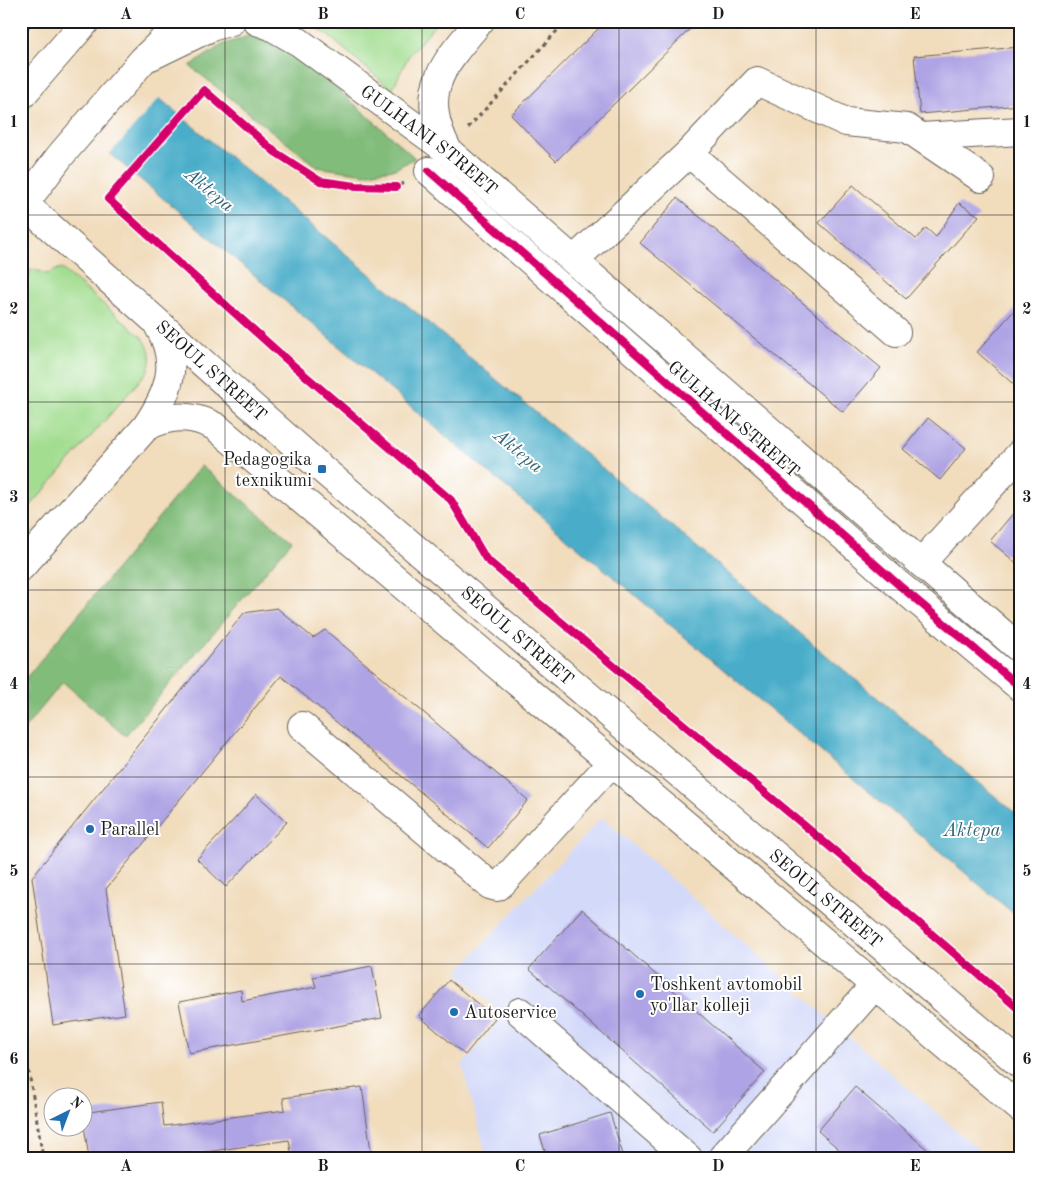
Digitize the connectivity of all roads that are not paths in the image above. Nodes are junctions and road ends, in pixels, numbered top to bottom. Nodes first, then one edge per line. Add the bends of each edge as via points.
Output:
1 (86, 21) edge
2 (164, 21) edge
3 (183, 21) edge
4 (231, 21) edge
5 (257, 21) edge
6 (480, 21) edge
7 (143, 60) junction
8 (21, 96) edge
9 (1020, 131) edge
10 (921, 137) junction
11 (448, 151) junction
12 (689, 152) junction
13 (429, 170) road end
14 (981, 178) dead end
15 (22, 204) edge
16 (574, 260) junction
17 (155, 320) junction
18 (896, 332) dead end
19 (146, 428) junction
20 (1020, 454) edge
21 (921, 563) junction
22 (21, 567) edge
23 (1020, 649) edge
24 (1020, 687) edge
25 (302, 726) dead end
26 (611, 763) junction
27 (875, 985) junction
28 (520, 1012) dead end
29 (1020, 1064) edge
30 (1020, 1108) edge
31 (688, 1158) edge
32 (722, 1158) edge

1 - 8 main road
2 - 7 main road
3 - 7 main road
4 - 7 main road via 211,27
5 - 11 main road, GULHANI STREET via 299,42
6 - 11 main road via 444,66 436,88 436,125
7 - 15 main road
9 - 10 main road
10 - 12 main road via 907,128 846,122 756,81
10 - 14 main road
11 - 16 main road, GULHANI STREET
12 - 16 main road
12 - 18 main road
13 - 24 main road, GULHANI STREET via 900,586
15 - 17 main road, SEOUL STREET
16 - 21 main road, GULHANI STREET
17 - 19 main road via 168,346 170,373 168,388
17 - 29 main road, SEOUL STREET via 322,469
19 - 22 main road
19 - 26 main road via 164,419 183,417 216,427
20 - 21 main road
21 - 23 main road, GULHANI STREET
25 - 26 main road via 496,886
26 - 27 main road
27 - 30 main road
27 - 32 main road
28 - 31 main road

